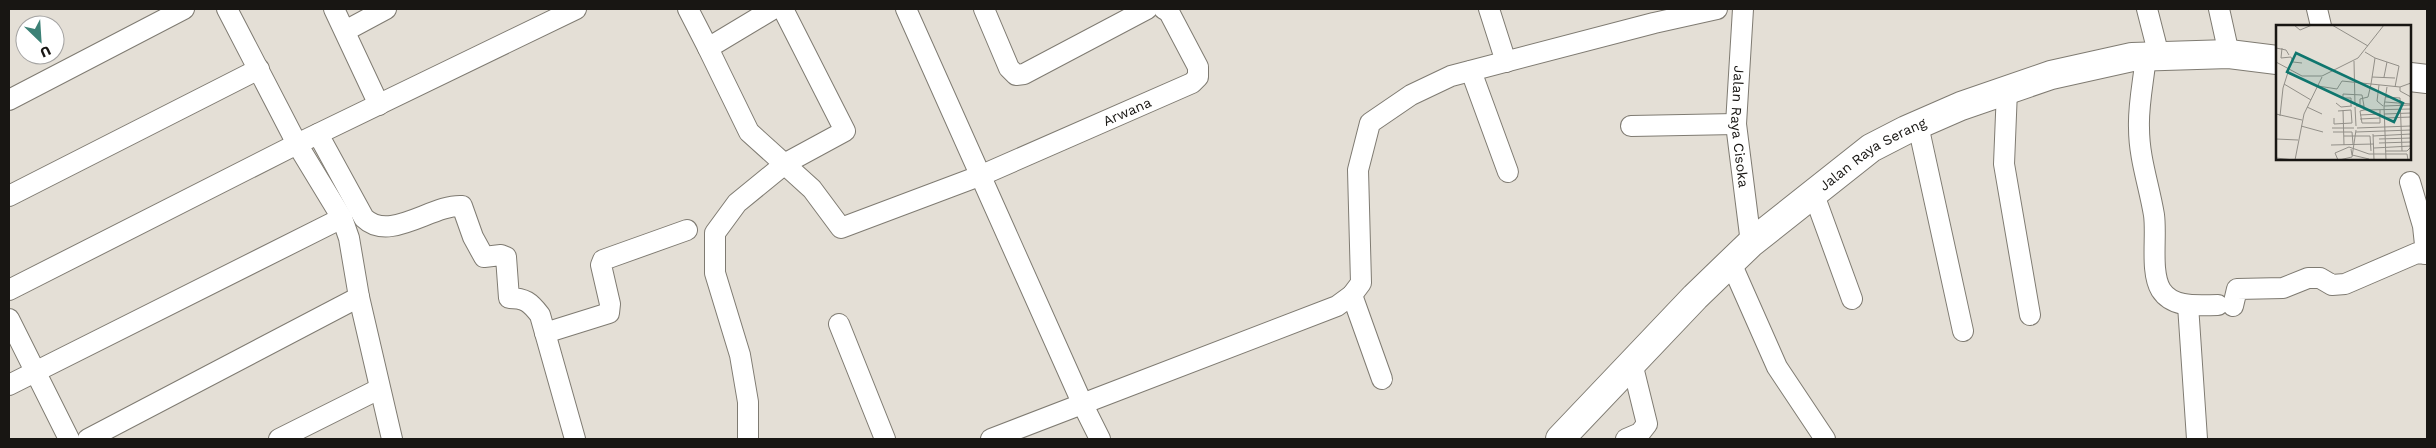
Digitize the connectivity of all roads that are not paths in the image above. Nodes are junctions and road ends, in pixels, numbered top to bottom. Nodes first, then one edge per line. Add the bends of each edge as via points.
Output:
1 (184, 9) edge
2 (228, 9) edge
3 (334, 9) edge
4 (386, 9) edge
5 (576, 9) edge
6 (688, 9) edge
7 (773, 9) edge
8 (783, 9) edge
9 (906, 9) edge
10 (984, 9) edge
11 (1147, 9) edge
12 (1164, 9) edge
13 (1489, 9) edge
14 (1717, 9) edge
15 (1743, 9) edge
16 (2147, 9) edge
17 (2218, 9) edge
18 (2317, 9) edge
19 (2321, 25) edge
20 (345, 31) junction
21 (708, 48) junction
22 (2229, 54) junction
23 (2153, 56) junction
24 (2276, 60) edge
25 (1506, 62) junction
26 (260, 69) junction
27 (1471, 71) junction
28 (2411, 77) edge
29 (2427, 78) edge
30 (2007, 90) junction
31 (9, 100) edge
32 (379, 105) junction
33 (1736, 124) junction
34 (1918, 125) junction
35 (1631, 126) dead end
36 (318, 134) junction
37 (297, 144) junction
38 (786, 163) junction
39 (1508, 172) dead end
40 (982, 175) junction
41 (2410, 182) dead end
42 (1813, 192) junction
43 (9, 196) edge
44 (342, 218) junction
45 (687, 230) dead end
46 (1750, 243) junction
47 (2426, 254) edge
48 (1730, 263) junction
49 (9, 290) edge
50 (1352, 295) junction
51 (359, 296) junction
52 (1852, 299) dead end
53 (2188, 305) junction
54 (2030, 315) dead end
55 (9, 319) edge
56 (840, 324) dead end
57 (1963, 330) dead end
58 (545, 334) junction
59 (1632, 363) junction
60 (35, 372) junction
61 (1382, 379) dead end
62 (9, 385) edge
63 (379, 389) junction
64 (1083, 405) junction
65 (69, 439) edge
66 (88, 439) edge
67 (279, 439) edge
68 (392, 439) edge
69 (575, 439) edge
70 (748, 439) edge
71 (885, 439) edge
72 (992, 439) edge
73 (1100, 439) edge
74 (1560, 439) edge
75 (1626, 439) edge
76 (1825, 439) edge
77 (2197, 439) edge

1 - 31 street
2 - 26 street
3 - 20 street
4 - 20 street
5 - 32 street
6 - 21 street
7 - 21 street
8 - 38 street via 845,131
9 - 40 street
10 - 11 street via 1009,68 1016,75 1024,74
12 - 40 street, Arwana via 1169,12 1198,66 1198,77 1192,83
13 - 25 street
14 - 25 street
15 - 33 street, Jalan Raya Cisoka
16 - 23 street
17 - 22 street
18 - 19 street
20 - 32 street
21 - 38 street via 750,132
22 - 23 highway, Jalan Raya Serang
22 - 24 highway, Jalan Raya Serang
23 - 30 highway, Jalan Raya Serang via 2051,75
23 - 53 street via 2139,128 2144,175 2154,215 2156,267 2161,290 2172,301
25 - 27 street
26 - 37 street
26 - 43 street
27 - 39 street
27 - 50 street via 1451,76 1411,95 1370,123 1358,170 1361,283
28 - 29 highway
30 - 34 highway, Jalan Raya Serang
30 - 54 street via 2004,164
32 - 36 street
33 - 35 street
33 - 46 street, Jalan Raya Cisoka
34 - 42 highway, Jalan Raya Serang via 1871,148
34 - 57 street
36 - 37 street
36 - 58 street via 364,218 374,226 389,228 451,206 462,206 484,257 506,257 508,298 528,300 540,315
37 - 44 street
37 - 49 street
38 - 40 street via 812,189 841,228
38 - 70 street via 737,203 715,233 714,273 740,355 748,402
40 - 64 street
41 - 47 street
42 - 46 highway, Jalan Raya Serang
42 - 52 street
44 - 51 street via 349,238
44 - 60 street
45 - 58 street via 603,260 601,265 609,313
46 - 48 highway, Jalan Raya Serang
47 - 53 street via 2417,253 2345,284 2332,285 2320,278 2308,278 2283,288 2237,289 2226,305
48 - 59 highway, Jalan Raya Serang
48 - 76 street via 1777,367
50 - 61 street
50 - 64 street via 1337,306
51 - 63 street
51 - 66 street
53 - 77 street
55 - 60 street
56 - 71 street
58 - 69 street
59 - 74 highway, Jalan Raya Serang
59 - 75 street via 1647,424 1640,433
60 - 62 street
60 - 65 street
63 - 67 street
63 - 68 street
64 - 72 street
64 - 73 street

